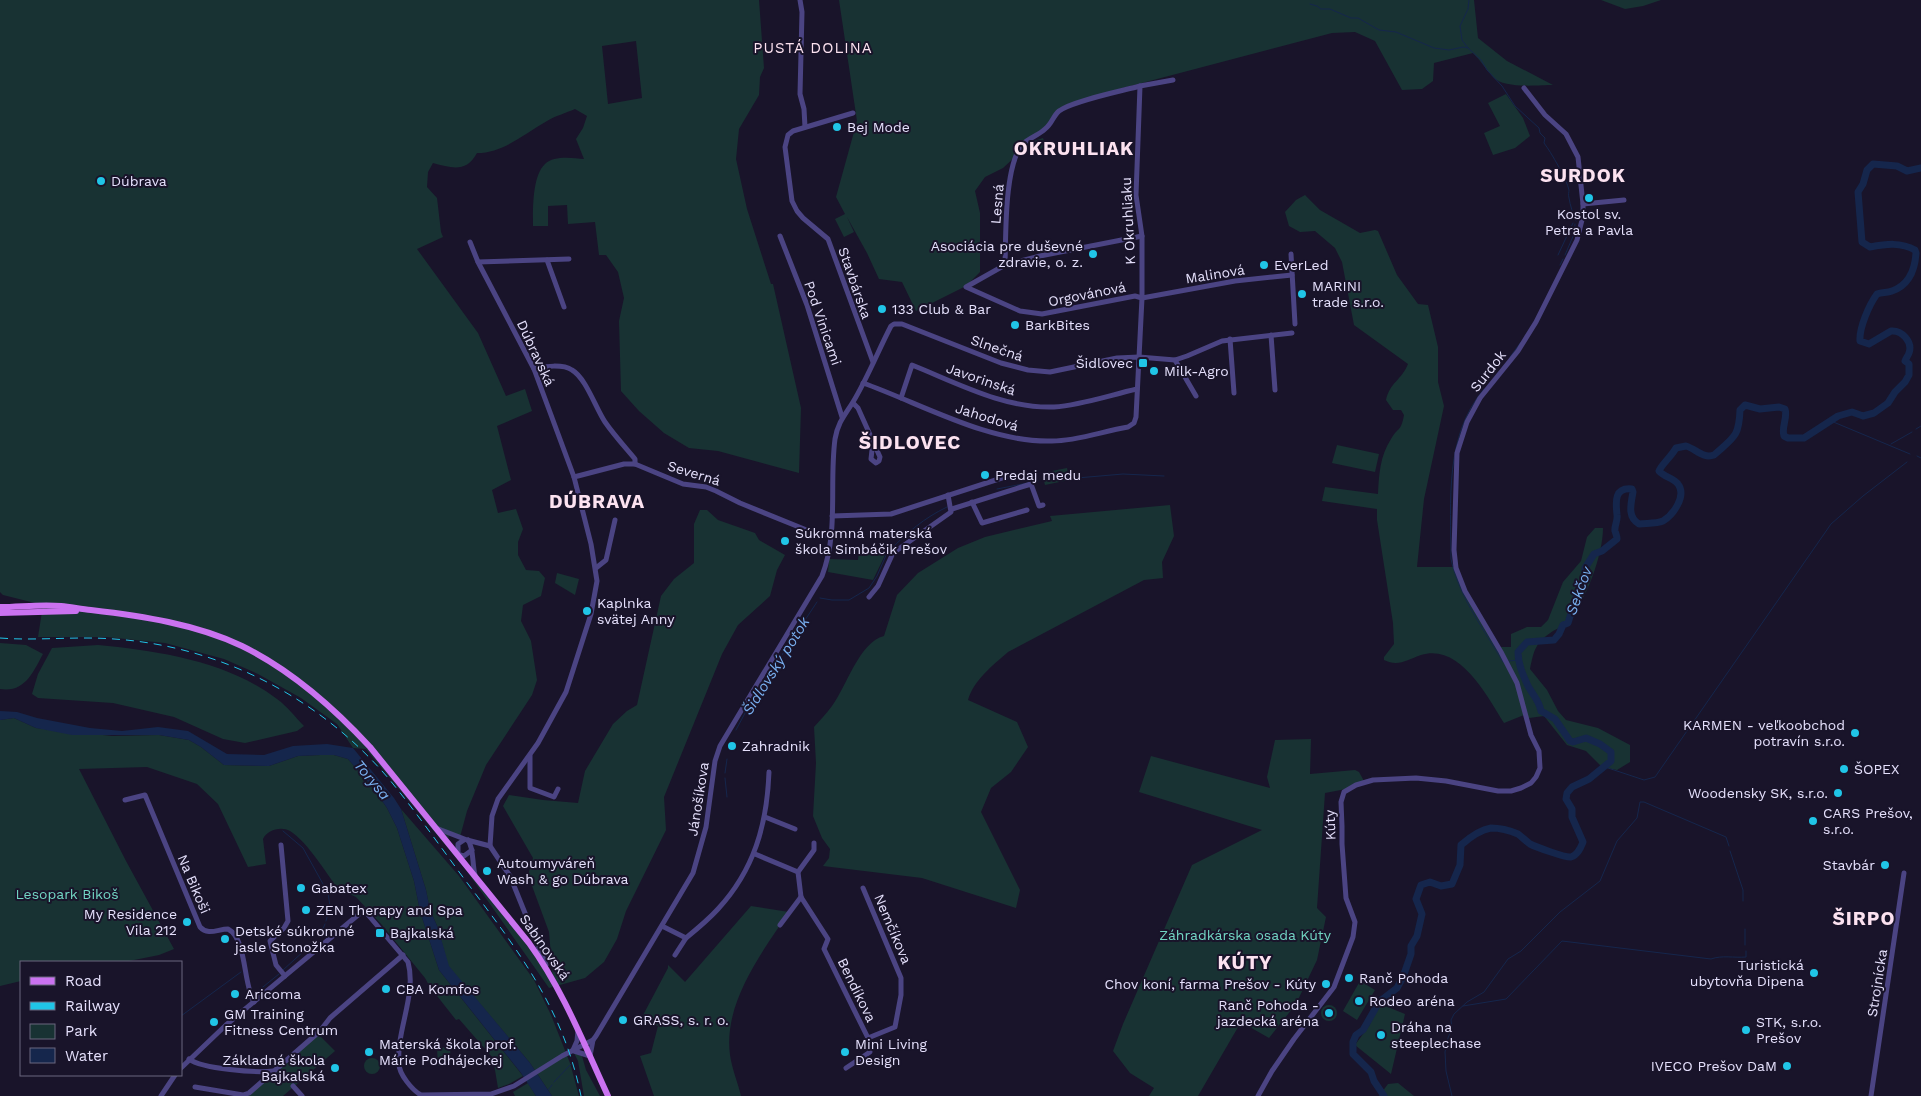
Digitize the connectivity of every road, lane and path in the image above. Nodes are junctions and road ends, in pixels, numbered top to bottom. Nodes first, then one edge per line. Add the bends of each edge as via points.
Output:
1 (800, 0) edge
2 (1173, 80) dead end
3 (1140, 86) junction
4 (1524, 88) dead end
5 (853, 113) dead end
6 (805, 127) junction
7 (1624, 200) dead end
8 (1583, 204) junction
9 (780, 236) dead end
10 (1142, 236) junction
11 (470, 242) dead end
12 (1291, 254) dead end
13 (569, 259) dead end
14 (547, 260) junction
15 (478, 262) junction
16 (1006, 265) junction
17 (1292, 275) junction
18 (1142, 298) junction
19 (564, 307) dead end
20 (1296, 324) dead end
21 (1292, 333) dead end
22 (1271, 335) junction
23 (1230, 339) junction
24 (864, 342) junction
25 (876, 354) junction
26 (1139, 357) junction
27 (1175, 360) junction
28 (872, 362) junction
29 (534, 369) junction
30 (863, 383) junction
31 (1137, 389) junction
32 (1275, 390) dead end
33 (1234, 393) dead end
34 (1196, 396) dead end
35 (901, 398) junction
36 (853, 403) junction
37 (842, 417) junction
38 (873, 441) dead end
39 (635, 464) junction
40 (1008, 476) dead end
41 (574, 477) junction
42 (948, 495) junction
43 (972, 502) junction
44 (1044, 505) dead end
45 (952, 509) junction
46 (1028, 510) dead end
47 (832, 516) junction
48 (615, 520) dead end
49 (831, 536) junction
50 (596, 568) junction
51 (869, 597) dead end
52 (0, 607) edge
53 (92, 610) junction
54 (0, 613) edge
55 (1517, 683) joint
56 (530, 755) junction
57 (769, 772) dead end
58 (558, 789) dead end
59 (125, 800) dead end
60 (764, 817) junction
61 (436, 828) junction
62 (795, 829) dead end
63 (467, 840) junction
64 (477, 843) junction
65 (814, 843) dead end
66 (280, 845) dead end
67 (490, 846) junction
68 (472, 849) junction
69 (458, 854) junction
70 (754, 854) junction
71 (798, 872) junction
72 (1904, 873) dead end
73 (476, 876) junction
74 (863, 888) dead end
75 (801, 897) junction
76 (780, 925) dead end
77 (662, 926) junction
78 (686, 938) junction
79 (675, 955) dead end
80 (403, 956) junction
81 (548, 970) junction
82 (285, 976) junction
83 (254, 1002) junction
84 (578, 1028) junction
85 (868, 1038) junction
86 (594, 1040) junction
87 (585, 1044) junction
88 (573, 1051) junction
89 (590, 1056) junction
90 (189, 1059) junction
91 (182, 1067) edge
92 (846, 1068) dead end
93 (274, 1071) junction
94 (262, 1072) junction
95 (174, 1076) edge
96 (263, 1080) junction
97 (293, 1086) dead end
98 (195, 1088) dead end
99 (421, 1095) edge
100 (161, 1096) edge
101 (302, 1096) edge
102 (437, 1096) edge
103 (608, 1096) edge
104 (1258, 1096) edge
105 (1871, 1096) edge

1 - 6 street via 800,94
2 - 3 street
3 - 10 street, K Okruhliaku via 1136,195
3 - 16 street, Lesná via 1068,106 1056,114 1045,130 1024,142 1013,168 1008,195
4 - 8 street, Surdok via 1545,115 1566,134 1578,157
5 - 6 street, Stavbárska
6 - 24 street, Stavbárska via 793,131 785,141 792,200 803,218 828,239
7 - 8 street
8 - 55 street, Surdok via 1577,240 1542,312 1518,350 1475,406 1457,453 1456,568 1470,602
9 - 37 street, Pod Vinicami via 807,305
10 - 16 street
10 - 18 street, K Okruhliaku
11 - 15 street, Dúbravská
12 - 17 street
13 - 14 street
14 - 15 street
14 - 19 street
15 - 29 street, Dúbravská
16 - 18 street, Orgovánová via 966,287 1020,311 1042,314 1135,296
17 - 18 street, Malinová
17 - 20 street
18 - 26 street, K Okruhliaku
21 - 22 street
22 - 23 street
22 - 32 street
23 - 27 street
23 - 33 street
24 - 25 street, Stavbárska
24 - 28 street, Stavbárska
25 - 26 street, Slnečná via 891,326 898,323 1001,363 1028,370 1050,372 1117,358
25 - 28 street, Slnečná
26 - 27 street, Slnečná
26 - 31 street, K Okruhliaku
27 - 34 street
28 - 30 street
29 - 39 street via 572,370 605,422 635,458
29 - 41 street, Dúbravská
30 - 35 street, Jahodová
30 - 36 street
31 - 35 street, Javorinská via 1055,407 1034,406 994,398 912,366
31 - 35 street, Jahodová via 1134,424 1055,441 996,434
36 - 37 street
36 - 38 street
37 - 47 street via 835,438
39 - 41 street
39 - 49 street, Severná via 683,484 716,490 784,522
40 - 42 street
41 - 50 street, Dúbravská
42 - 45 street
42 - 47 street via 890,514
43 - 44 street via 1031,484 1039,506
43 - 45 street
43 - 46 street via 982,523
45 - 51 street via 893,553 878,586
47 - 49 street, Jánošíkova
48 - 50 street via 606,560
49 - 77 street, Jánošíkova via 822,576 720,746 699,856 693,873
50 - 56 street, Dúbravská via 597,589 566,692
52 - 53 main road via 62,606
53 - 54 main road
53 - 61 main road, Sabinovská via 159,620 208,633 240,645 272,663 315,695 361,737
55 - 104 street, Kúty via 1541,760 1536,776 1526,786 1505,791 1436,780 1382,779 1356,785 1343,794 1340,802 1346,898 1354,918 1354,934 1334,987 1282,1055
56 - 58 street via 530,788 554,797
56 - 67 street, Dúbravská via 498,799 492,816
57 - 60 street
59 - 83 street, Na Bikoši via 145,795 200,927 209,932 228,930 235,935
60 - 62 street
60 - 70 street
61 - 63 street
61 - 69 main road, Sabinovská
63 - 64 street
63 - 68 street
63 - 69 street via 463,839 458,844
64 - 67 street
64 - 68 street
65 - 71 street via 814,850
66 - 82 street via 288,921 270,941 276,965
67 - 81 street via 510,876
68 - 69 street via 464,856
68 - 73 street
69 - 73 main road, Sabinovská
70 - 71 street
70 - 78 street via 718,909
71 - 75 street, Bendíkova
72 - 105 street, Strojnícka
73 - 81 main road, Sabinovská
74 - 85 street, Nemčíkova via 901,978 895,1027
75 - 76 street
75 - 85 street, Bendíkova via 828,939 824,948
77 - 78 street
77 - 86 street, Jánošíkova
78 - 79 street
80 - 82 street via 364,910
80 - 93 street
80 - 99 street via 410,970 399,1066 410,1086
81 - 84 main road, Sabinovská
82 - 83 street
83 - 90 street
84 - 87 main road, Sabinovská
84 - 88 street
85 - 92 street via 870,1052
86 - 87 street
86 - 89 street, Jánošíkova
87 - 88 street
87 - 89 main road, Sabinovská
88 - 89 street
88 - 102 street via 525,1080 491,1094
89 - 103 main road, Sabinovská
90 - 91 street
90 - 94 street via 194,1063
93 - 94 street
93 - 96 street
94 - 96 street
95 - 100 street
96 - 98 street via 249,1093 243,1094
97 - 101 street
99 - 102 street

